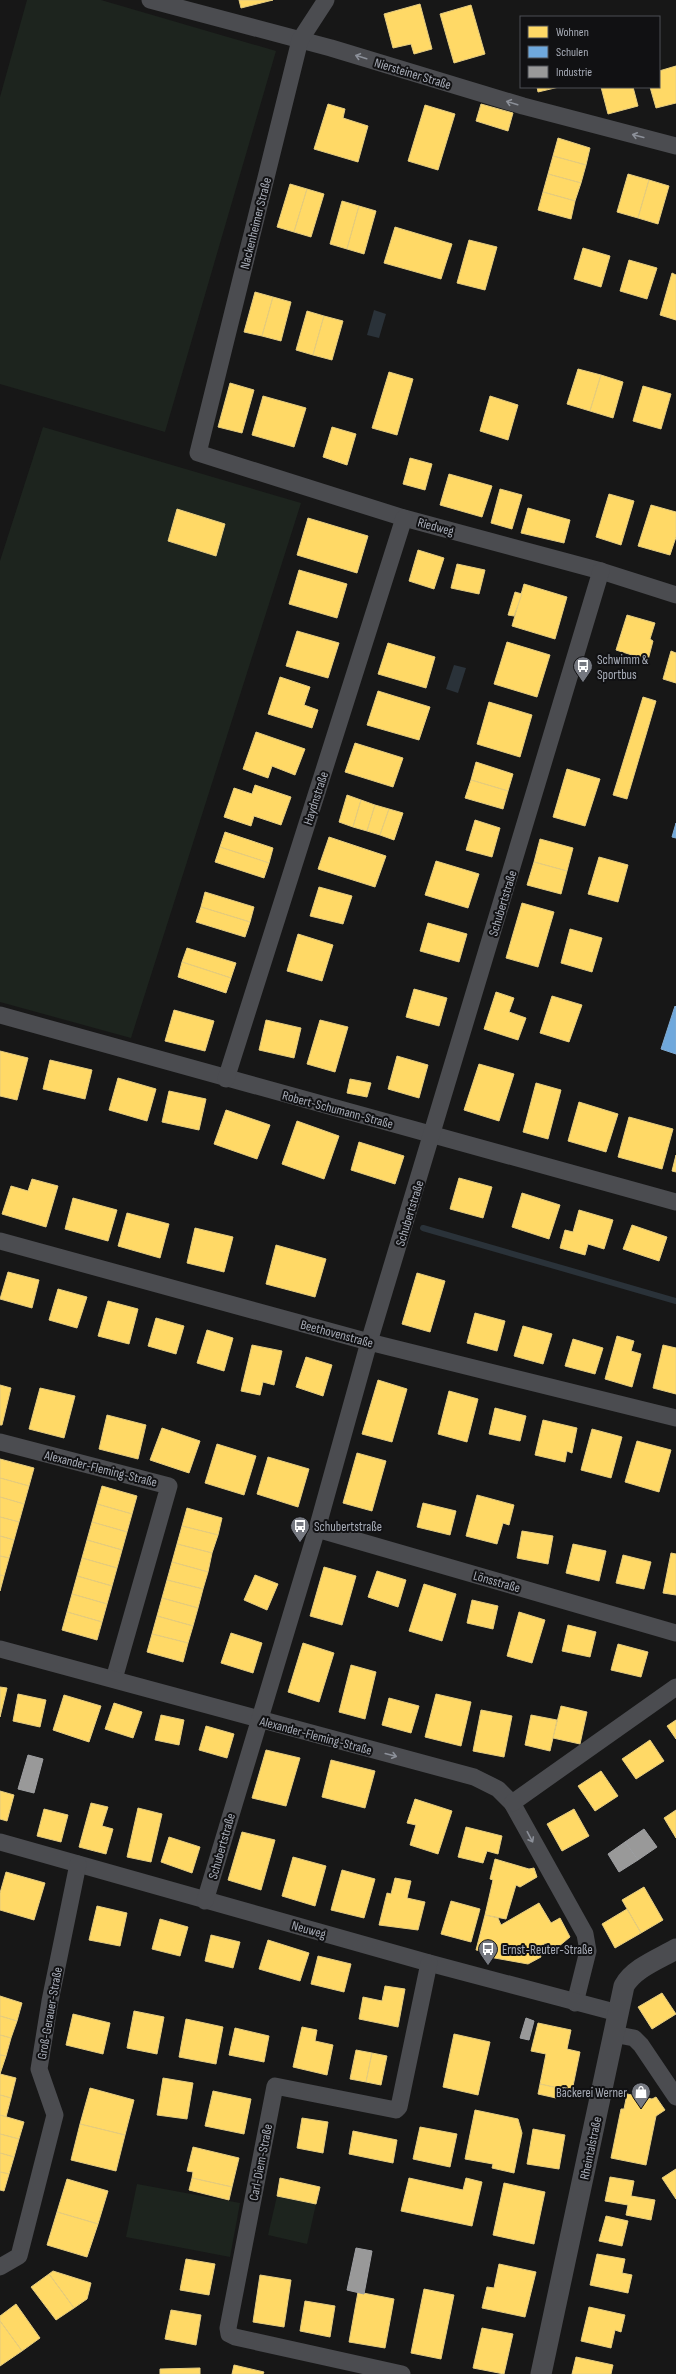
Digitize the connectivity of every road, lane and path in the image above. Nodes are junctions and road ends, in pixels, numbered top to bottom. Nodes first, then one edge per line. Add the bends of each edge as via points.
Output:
1 (150, 0) edge
2 (326, 0) edge
3 (300, 40) junction
4 (676, 146) edge
5 (198, 453) joint
6 (404, 518) junction
7 (601, 572) junction
8 (676, 595) edge
9 (0, 1015) edge
10 (226, 1079) junction
11 (433, 1135) junction
12 (676, 1202) edge
13 (0, 1241) edge
14 (370, 1342) junction
15 (676, 1418) edge
16 (0, 1442) edge
17 (317, 1529) junction
18 (676, 1633) edge
19 (0, 1649) edge
20 (114, 1679) junction
21 (676, 1687) edge
22 (258, 1720) junction
23 (512, 1803) junction
24 (0, 1842) edge
25 (78, 1864) junction
26 (205, 1901) junction
27 (676, 1949) edge
28 (429, 1963) junction
29 (575, 2003) junction
30 (618, 2013) junction
31 (613, 2034) junction
32 (676, 2098) edge
33 (0, 2267) edge
34 (402, 2374) edge
35 (541, 2374) edge

1 - 3 street, Niersteiner Straße
2 - 3 street, Nackenheimer Straße
4 -> 3 street, Niersteiner Straße via 523,106
3 - 5 street, Nackenheimer Straße
5 - 6 street, Riedweg
6 - 7 street, Riedweg
6 - 10 street, Haydnstraße
7 - 8 street, Riedweg
7 - 11 street, Schubertstraße
9 - 10 street, Robert-Schumann-Straße
10 - 11 street, Robert-Schumann-Straße
11 - 12 street, Robert-Schumann-Straße
11 - 14 street, Schubertstraße
13 - 14 street, Beethovenstraße
14 - 15 street, Beethovenstraße
14 - 17 street, Schubertstraße
16 - 20 street, Alexander-Fleming-Straße via 169,1486
17 - 18 street, Lönsstraße
17 - 22 street, Schubertstraße
19 - 20 street, Alexander-Fleming-Straße
20 - 22 street, Alexander-Fleming-Straße
21 - 23 street
22 -> 23 street, Alexander-Fleming-Straße via 474,1778 498,1789
22 - 26 street, Schubertstraße
23 -> 29 street, Alexander-Fleming-Straße via 588,1943
24 - 25 street, Neuweg
25 - 26 street, Neuweg
25 - 33 street, Groß-Gerauer-Straße via 39,2069 55,2115 18,2256
26 - 28 street, Neuweg
27 - 30 street, Rheintalstraße via 628,1979 622,1992
28 - 29 street, Neuweg
28 - 34 street, Carl-Diem-Straße via 399,2107 396,2110 275,2086 228,2328 229,2334 234,2337
29 - 30 street, Neuweg
30 - 31 street, Rheintalstraße
31 - 32 street via 634,2038 641,2045
31 - 35 street, Rheintalstraße

